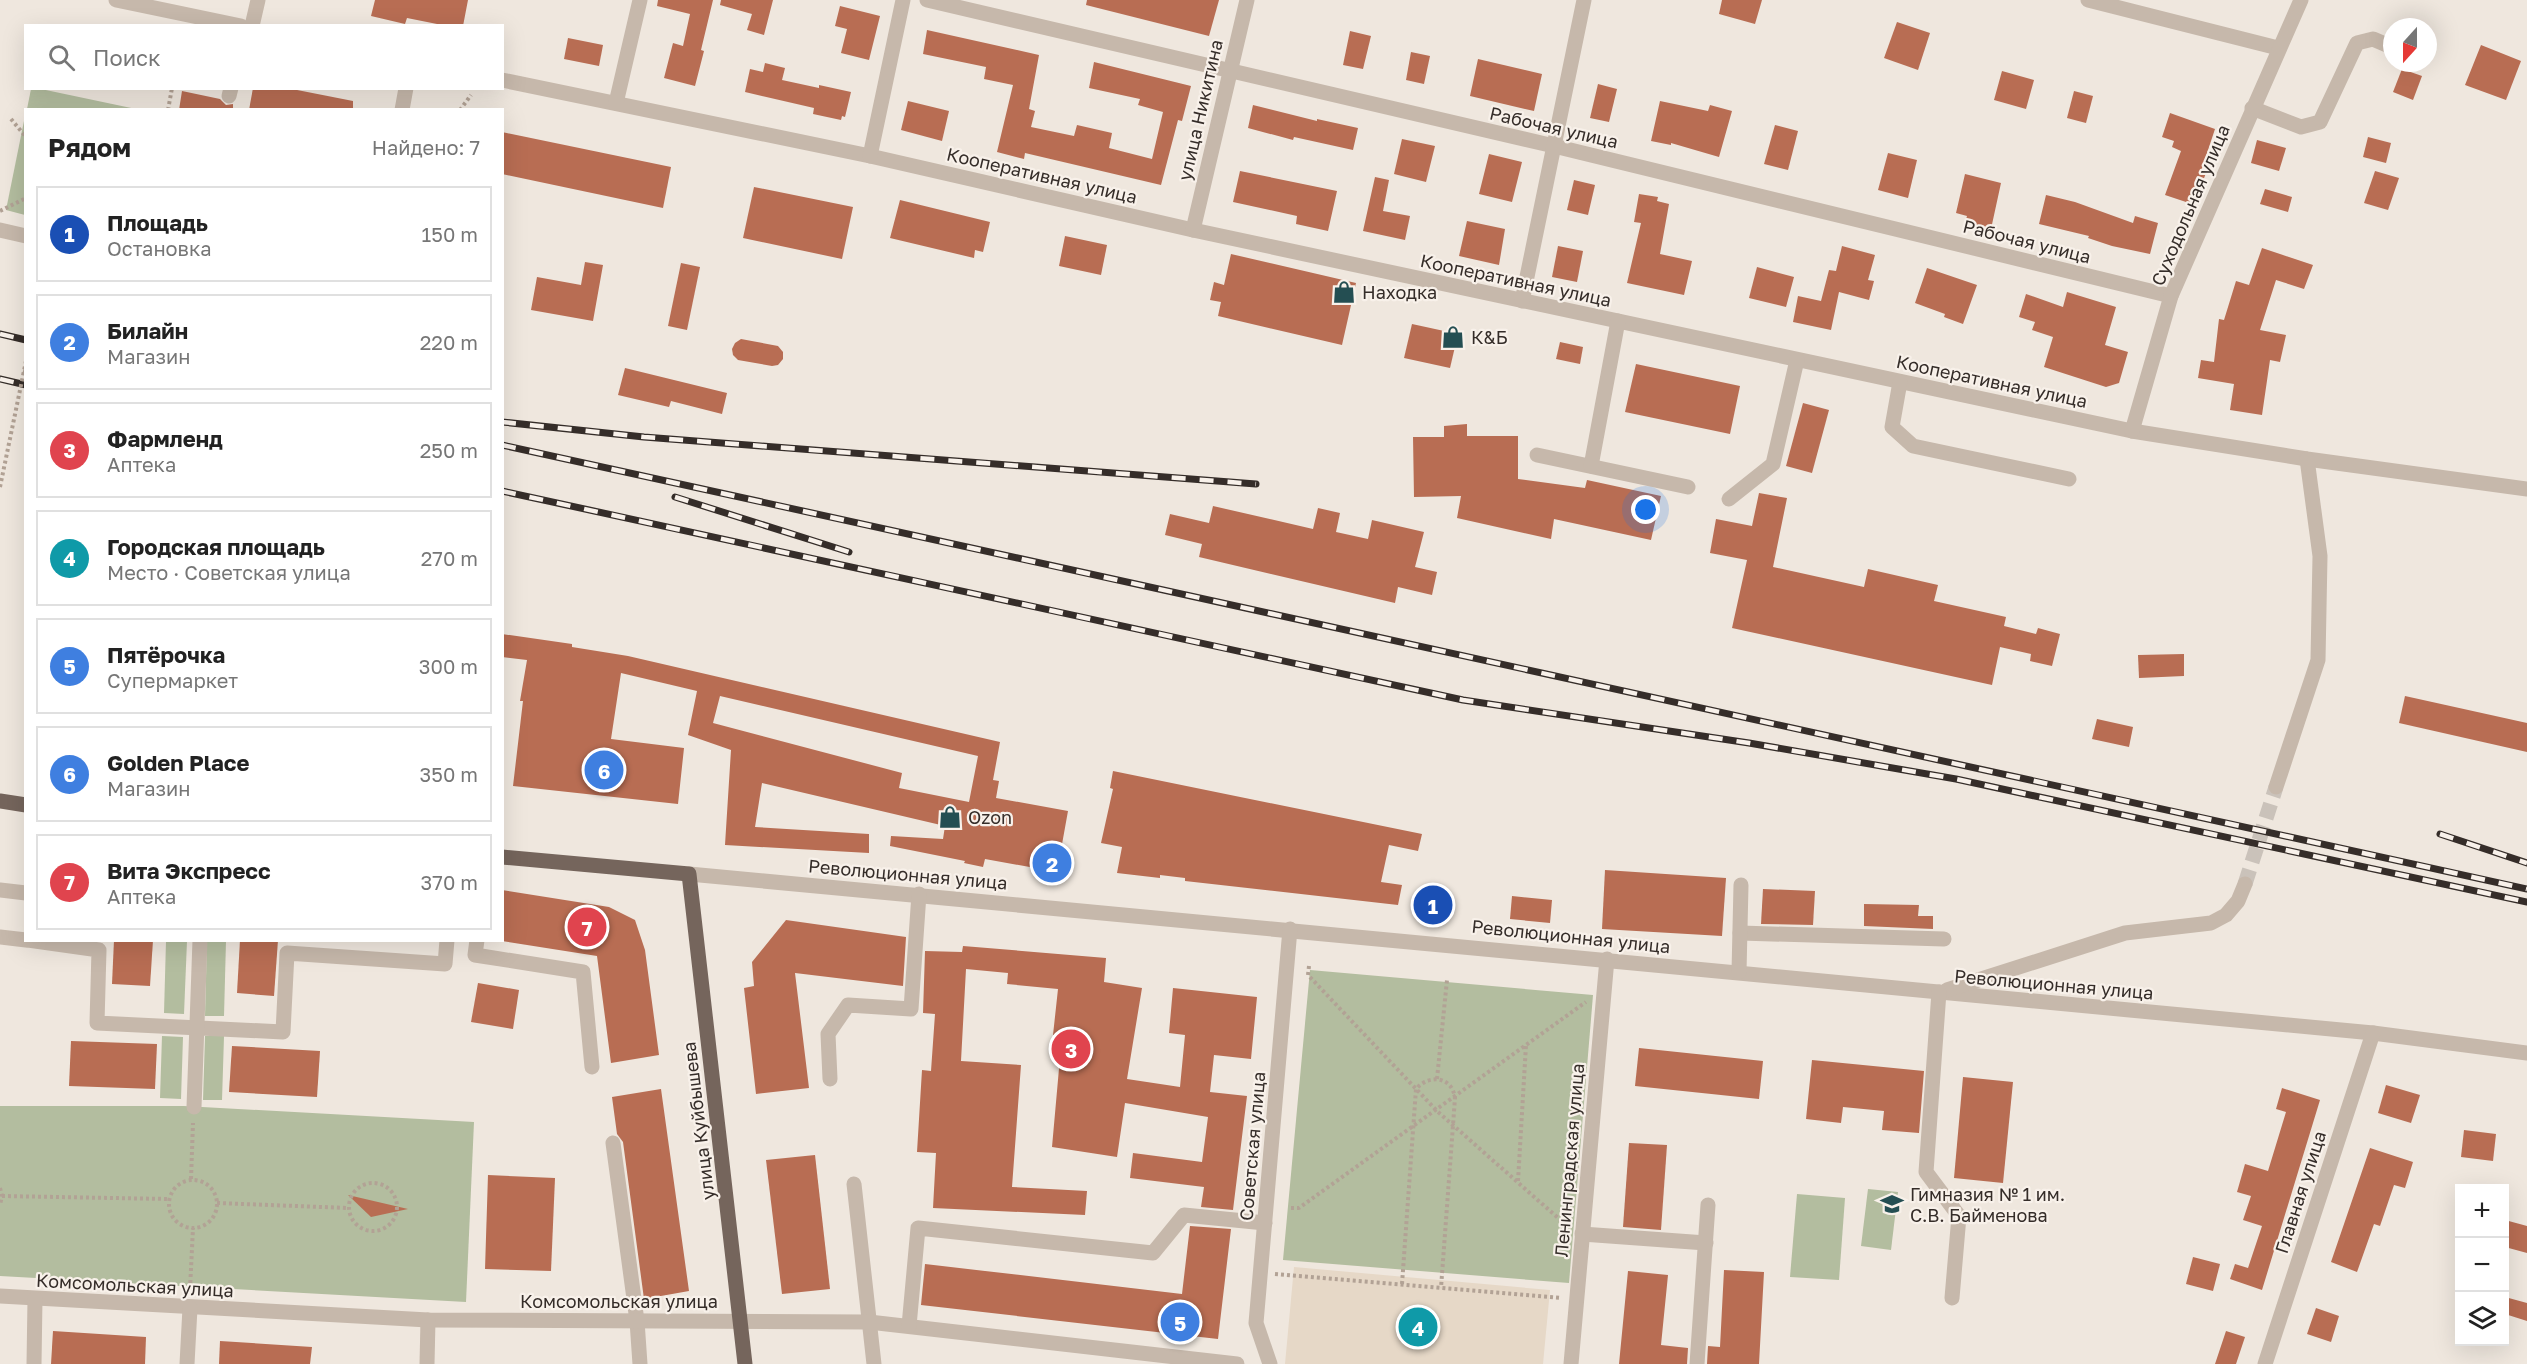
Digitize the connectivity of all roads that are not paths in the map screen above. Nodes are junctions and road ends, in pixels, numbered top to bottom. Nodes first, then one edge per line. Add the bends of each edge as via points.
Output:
1 (116, 0) edge
2 (258, 0) edge
3 (640, 0) edge
4 (903, 0) edge
5 (927, 0) edge
6 (1247, 0) edge
7 (1584, 0) edge
8 (2088, 0) edge
9 (2301, 0) edge
10 (231, 24) edge
11 (252, 24) edge
12 (2383, 43) edge
13 (2278, 48) junction
14 (1228, 71) junction
15 (504, 80) edge
16 (406, 90) edge
17 (616, 103) junction
18 (402, 108) edge
19 (2252, 108) junction
20 (1554, 146) junction
21 (870, 156) junction
22 (0, 230) edge
23 (1193, 230) junction
24 (24, 236) edge
25 (2171, 296) junction
26 (1522, 301) junction
27 (1618, 321) junction
28 (1797, 360) junction
29 (1900, 382) junction
30 (2132, 431) junction
31 (1537, 455) dead end
32 (2307, 459) junction
33 (1591, 466) junction
34 (2069, 479) dead end
35 (1688, 487) dead end
36 (2527, 489) edge
37 (1729, 499) dead end
38 (2276, 787) tunnel mouth
39 (0, 801) edge
40 (24, 805) edge
41 (504, 857) edge
42 (688, 874) junction
43 (2245, 884) tunnel mouth
44 (1741, 885) dead end
45 (0, 890) edge
46 (24, 893) edge
47 (919, 894) junction
48 (1290, 929) junction
49 (1740, 933) junction
50 (0, 937) edge
51 (1944, 939) dead end
52 (24, 940) edge
53 (54, 942) edge
54 (200, 942) edge
55 (447, 942) edge
56 (477, 942) edge
57 (80, 944) edge
58 (1607, 959) junction
59 (1738, 972) junction
60 (1939, 992) junction
61 (197, 1028) junction
62 (2373, 1033) junction
63 (2527, 1053) edge
64 (592, 1067) dead end
65 (830, 1079) dead end
66 (194, 1107) road end
67 (613, 1143) dead end
68 (854, 1184) dead end
69 (1708, 1205) dead end
70 (1265, 1222) junction
71 (1582, 1237) junction
72 (1706, 1243) junction
73 (0, 1296) edge
74 (1952, 1298) dead end
75 (35, 1299) junction
76 (190, 1308) junction
77 (428, 1320) junction
78 (740, 1320) junction
79 (637, 1321) junction
80 (868, 1322) junction
81 (909, 1326) junction
82 (34, 1364) edge
83 (187, 1364) edge
84 (427, 1364) edge
85 (640, 1364) edge
86 (745, 1364) edge
87 (874, 1364) edge
88 (1237, 1364) edge
89 (1270, 1364) edge
90 (1571, 1364) edge
91 (1698, 1364) edge
92 (2265, 1364) edge

1 - 10 street
2 - 11 street
3 - 17 street
4 - 21 street
5 - 14 street, Рабочая улица
6 - 14 street, улица Никитина
7 - 20 street
8 - 13 street
9 - 13 street, Суходольная улица
12 - 19 street via 2373,39 2357,42 2320,122 2301,127
13 - 19 street, Суходольная улица
14 - 20 street, Рабочая улица
14 - 23 street, улица Никитина
15 - 17 street, Кооперативная улица
16 - 18 street
17 - 21 street, Кооперативная улица
19 - 25 street, Суходольная улица
20 - 25 street, Рабочая улица
20 - 26 street
21 - 23 street, Кооперативная улица
22 - 24 street
23 - 26 street, Кооперативная улица
25 - 30 street, Суходольная улица
26 - 27 street, Кооперативная улица
27 - 28 street, Кооперативная улица
27 - 33 street
28 - 29 street, Кооперативная улица
28 - 37 street via 1773,464
29 - 30 street, Кооперативная улица
29 - 34 street via 1892,427 1913,447
30 - 32 street, Кооперативная улица
31 - 33 street
32 - 36 street, Кооперативная улица
32 - 38 street via 2320,556 2318,660
33 - 35 street
39 - 40 main road
41 - 42 main road, Революционная улица
42 - 47 street, Революционная улица
42 - 78 main road, улица Куйбышева
43 - 60 street via 2238,901 2211,924 2125,933
44 - 49 street
45 - 46 street
47 - 48 street, Революционная улица
47 - 65 street via 911,1009 848,1005 828,1034
48 - 58 street, Революционная улица
48 - 70 street, Советская улица
49 - 51 street
49 - 59 street
50 - 52 street
53 - 57 street
54 - 61 street
55 - 61 street via 445,964 287,952 283,1032
56 - 64 street via 475,955 583,972
57 - 61 street via 99,950 97,1023
58 - 59 street, Революционная улица
58 - 71 street, Ленинградская улица
59 - 60 street, Революционная улица
60 - 62 street, Революционная улица
60 - 74 street via 1926,1172 1959,1216
61 - 66 street
62 - 63 street, Революционная улица
62 - 92 street, Главная улица
67 - 79 street
68 - 80 street
69 - 72 street
70 - 81 street via 1184,1215 1153,1254 918,1228
70 - 89 street, Советская улица via 1256,1323
71 - 72 street
71 - 90 street, Ленинградская улица
72 - 91 street
73 - 75 street, Комсомольская улица
75 - 76 street, Комсомольская улица
75 - 82 street
76 - 77 street, Комсомольская улица
76 - 83 street
77 - 79 street, Комсомольская улица
77 - 84 street
78 - 79 street, Комсомольская улица
78 - 80 street, Комсомольская улица
78 - 86 main road, улица Куйбышева
79 - 85 street
80 - 81 street, Комсомольская улица
80 - 87 street
81 - 88 street, Комсомольская улица

